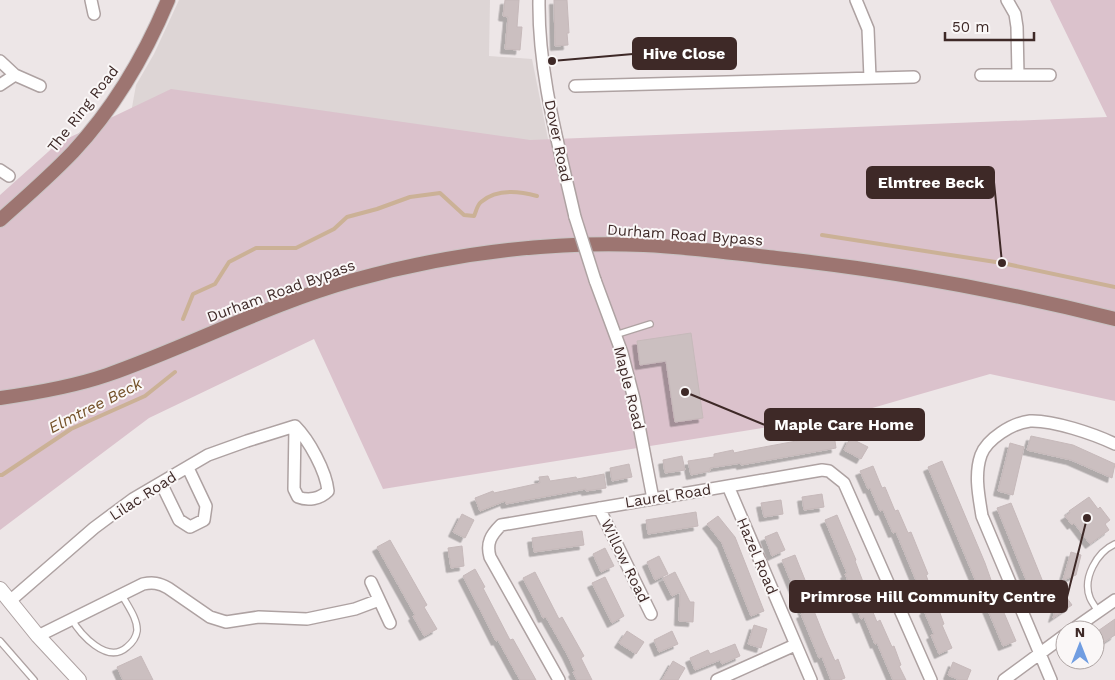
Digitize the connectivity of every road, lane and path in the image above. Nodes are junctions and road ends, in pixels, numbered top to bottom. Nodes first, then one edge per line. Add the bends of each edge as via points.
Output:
1 (91, 0) edge
2 (168, 0) edge
3 (539, 0) edge
4 (856, 0) edge
5 (1007, 0) edge
6 (94, 14) dead end
7 (0, 61) edge
8 (16, 75) junction
9 (981, 75) dead end
10 (1018, 75) junction
11 (1050, 75) dead end
12 (914, 77) dead end
13 (870, 78) junction
14 (0, 85) edge
15 (40, 86) dead end
16 (575, 86) dead end
17 (0, 220) edge
18 (595, 280) joint
19 (1115, 319) edge
20 (650, 324) dead end
21 (615, 335) junction
22 (0, 398) edge
23 (295, 426) junction
24 (1115, 444) edge
25 (188, 468) junction
26 (161, 483) junction
27 (728, 486) junction
28 (653, 498) junction
29 (599, 508) junction
30 (1115, 544) edge
31 (371, 582) dead end
32 (0, 589) edge
33 (122, 594) junction
34 (11, 600) junction
35 (379, 600) junction
36 (1115, 600) edge
37 (1098, 612) junction
38 (651, 614) dead end
39 (71, 618) junction
40 (1086, 620) edge
41 (390, 623) dead end
42 (38, 636) junction
43 (0, 642) edge
44 (1055, 642) edge
45 (795, 645) junction
46 (1039, 653) junction
47 (34, 680) edge
48 (79, 680) edge
49 (559, 680) edge
50 (717, 680) edge
51 (811, 680) edge
52 (931, 680) edge
53 (1004, 680) edge
54 (1051, 680) edge

1 - 6 street
2 - 17 main road, The Ring Road via 154,34 120,93 46,180
3 - 18 street, Dover Road, bridge via 542,61 575,217
4 - 13 street via 868,29
5 - 10 street via 1015,14 1017,27
7 - 8 street
8 - 14 street
8 - 15 street
9 - 10 street
10 - 11 street
12 - 13 street
13 - 16 street
18 - 21 street, Maple Road
19 - 22 main road, Durham Road Bypass via 922,278 809,262 644,245 530,248 435,260 349,282 286,303 105,376 63,388
20 - 21 lane
21 - 28 street, Maple Road via 634,399
23 - 23 street via 294,490 298,497 306,500 323,496 328,491 327,480 304,435
23 - 25 street, Lilac Road via 208,455
24 - 46 street via 1060,425 1029,421 1002,431 989,442 981,455 977,488 982,516
25 - 26 street, Lilac Road
25 - 26 street via 206,506 204,520 190,527 179,520
26 - 34 street, Lilac Road via 132,499 94,528
27 - 28 street, Laurel Road
27 - 45 street, Hazel Road
27 - 52 street, Laurel Road via 814,471 829,471 838,476 844,482
28 - 29 street, Laurel Road
29 - 38 street, Willow Road
29 - 49 street, Laurel Road via 507,523 501,525 488,545 490,557
30 - 37 lane via 1095,562 1087,581 1090,597
31 - 35 street
32 - 34 street
33 - 35 street via 143,584 161,584 210,617 226,622 259,617 307,619
33 - 39 street
33 - 39 lane via 137,631 134,641 124,650 100,649 88,641
34 - 42 street
35 - 41 street
36 - 37 street
37 - 40 street
39 - 42 street
42 - 48 street
43 - 47 lane
44 - 46 street
45 - 50 street
45 - 51 street, Hazel Road
46 - 53 street
46 - 54 street

